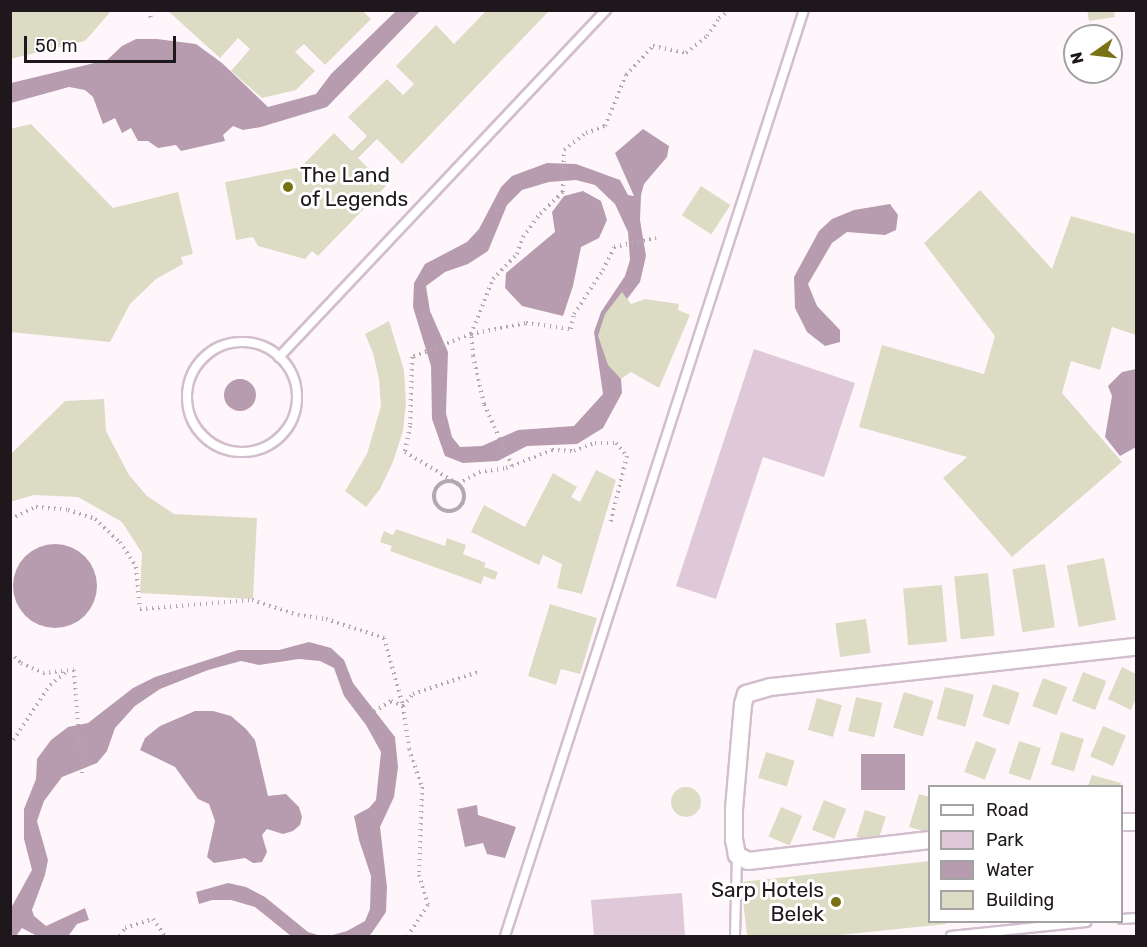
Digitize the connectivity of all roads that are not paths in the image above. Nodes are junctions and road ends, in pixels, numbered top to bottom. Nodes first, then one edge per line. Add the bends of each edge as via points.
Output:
1 (606, 10) edge
2 (804, 10) edge
3 (279, 357) junction
4 (1137, 647) edge
5 (928, 840) edge
6 (736, 855) junction
7 (1068, 923) edge
8 (505, 936) edge
9 (735, 936) edge
10 (951, 936) edge

1 - 3 lane
2 - 8 lane
3 - 3 lane via 256,343 238,341 206,355 194,369 188,387 193,422 204,437 237,452 272,444 286,431 298,397 295,379
4 - 6 street via 771,687 746,694 734,809
5 - 6 street via 748,861
6 - 9 lane
7 - 10 lane

